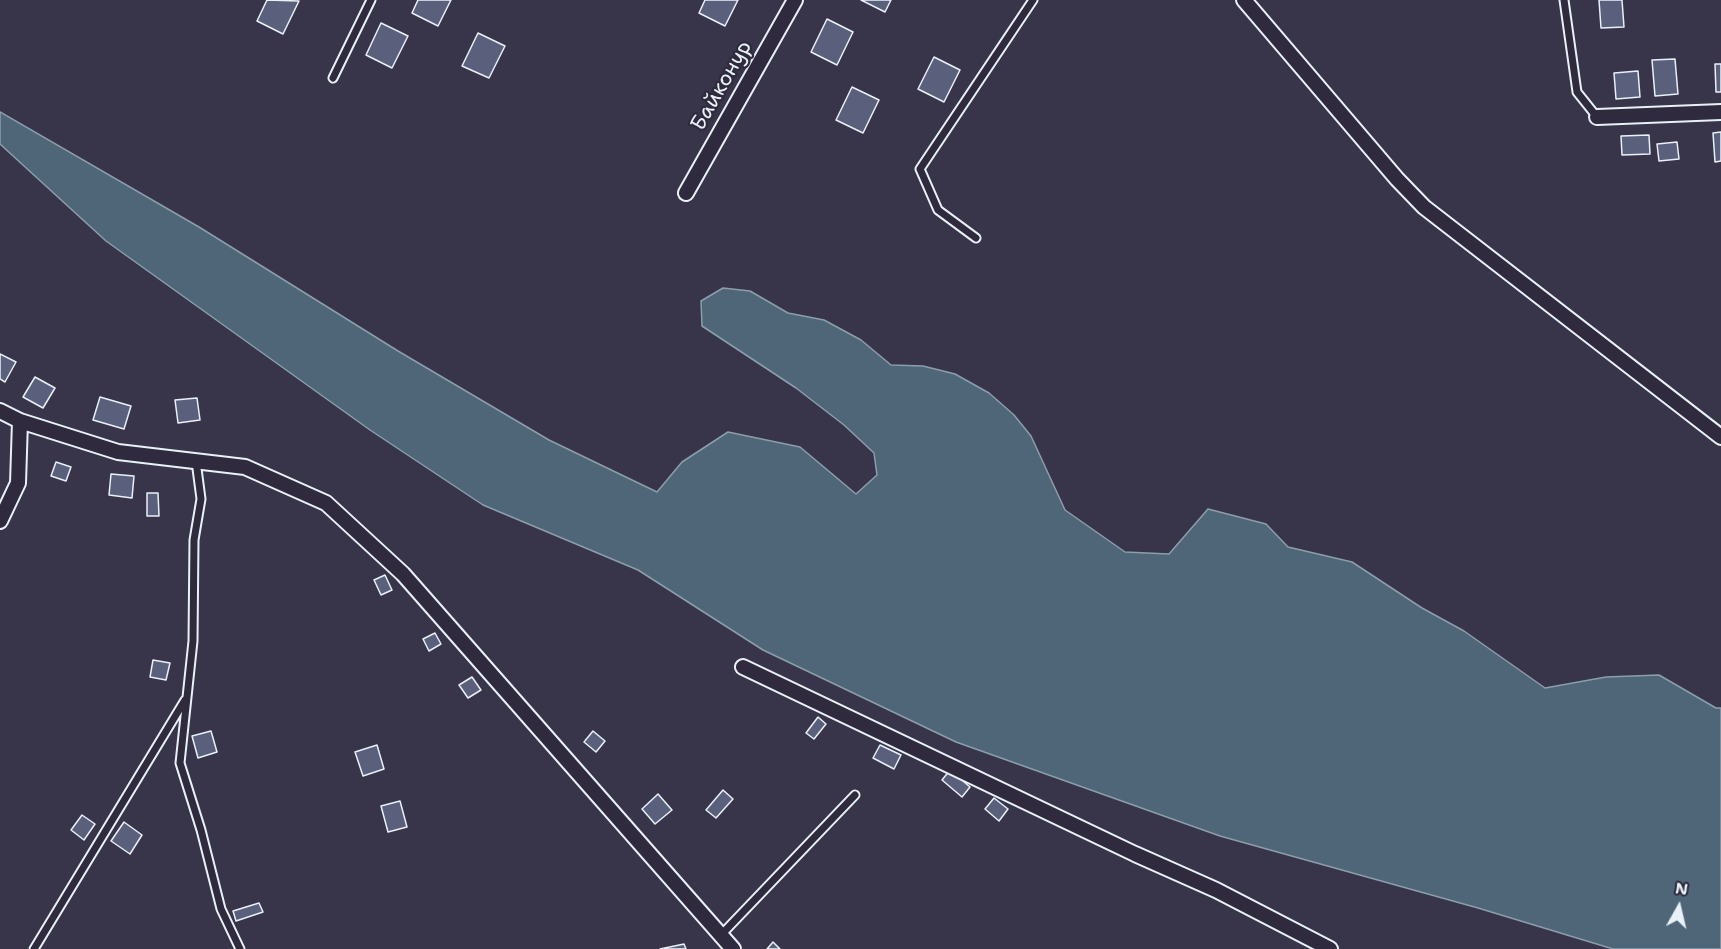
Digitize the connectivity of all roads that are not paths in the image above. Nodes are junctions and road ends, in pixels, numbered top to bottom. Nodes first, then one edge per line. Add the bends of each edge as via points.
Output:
1 (371, 0) edge
2 (795, 0) edge
3 (1033, 0) edge
4 (1244, 0) edge
5 (1564, 0) edge
6 (333, 78) dead end
7 (1721, 112) edge
8 (1597, 117) joint
9 (686, 193) dead end
10 (976, 238) dead end
11 (0, 411) edge
12 (20, 421) junction
13 (1721, 437) edge
14 (196, 461) junction
15 (0, 521) edge
16 (743, 668) dead end
17 (186, 697) junction
18 (855, 795) dead end
19 (721, 935) junction
20 (34, 949) edge
21 (240, 949) edge
22 (733, 949) edge
23 (1330, 949) edge

1 - 6 lane
2 - 9 street, Байконур
3 - 10 lane via 920,169 938,210
4 - 13 street via 1424,207
5 - 8 lane via 1577,92
7 - 8 street
11 - 12 street
12 - 14 street via 118,452
12 - 15 street via 18,483
14 - 17 lane via 201,499 194,540 193,641
14 - 19 street via 244,467 326,503 402,574
16 - 23 street via 1216,890
17 - 20 lane
17 - 21 lane via 180,763 221,909
18 - 19 lane
19 - 22 street

